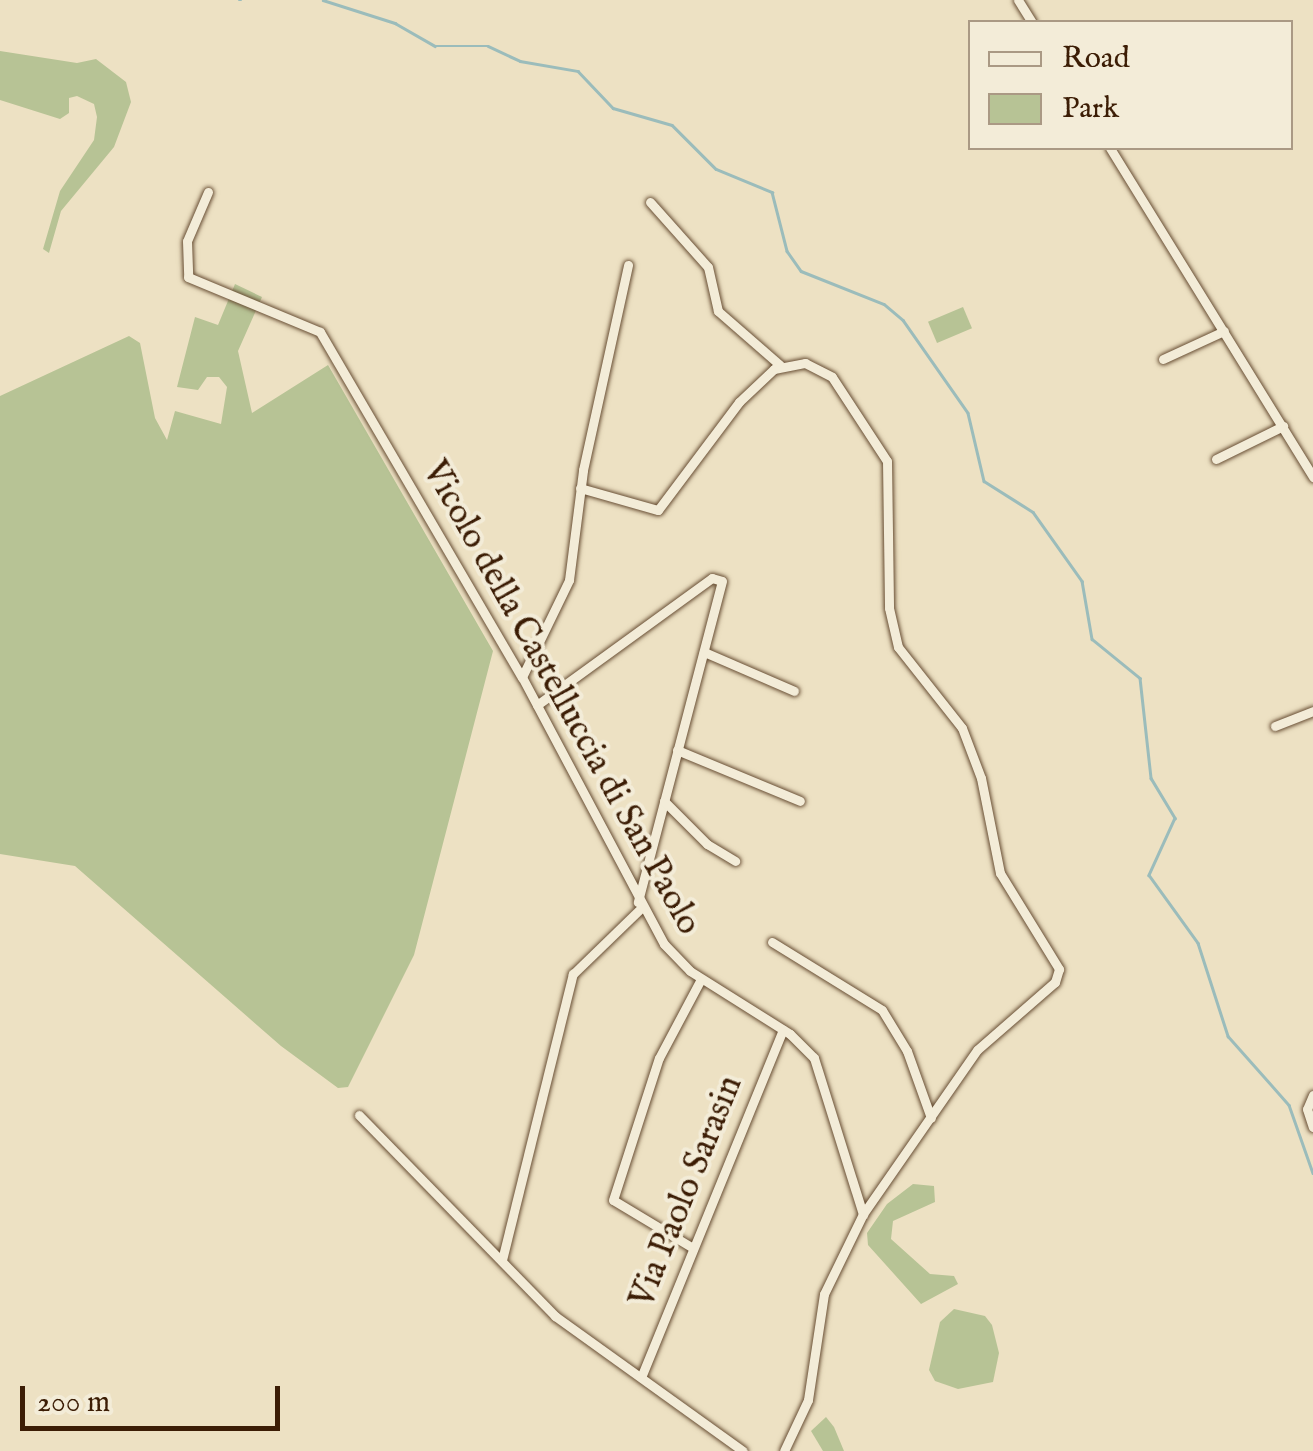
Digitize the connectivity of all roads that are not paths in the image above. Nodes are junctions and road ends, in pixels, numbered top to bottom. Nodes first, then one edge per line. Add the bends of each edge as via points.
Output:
1 (1111, 150) edge
2 (208, 192) dead end
3 (650, 202) dead end
4 (628, 265) dead end
5 (1224, 332) junction
6 (1163, 359) dead end
7 (780, 365) junction
8 (1283, 426) junction
9 (1216, 459) dead end
10 (1313, 477) edge
11 (580, 488) junction
12 (704, 652) junction
13 (522, 676) junction
14 (794, 692) dead end
15 (537, 705) junction
16 (1313, 711) edge
17 (1275, 726) dead end
18 (677, 750) junction
19 (664, 801) junction
20 (800, 801) dead end
21 (736, 860) dead end
22 (640, 905) junction
23 (772, 942) dead end
24 (701, 979) junction
25 (783, 1030) junction
26 (1313, 1096) edge
27 (359, 1115) dead end
28 (931, 1118) junction
29 (1313, 1126) edge
30 (863, 1214) junction
31 (693, 1248) junction
32 (502, 1260) junction
33 (642, 1375) junction
34 (743, 1451) edge
35 (784, 1451) edge

1 - 5 street
2 - 13 street, Vicolo della Castelluccia di San Paolo via 187,241 188,277 320,332
3 - 7 street via 708,267 718,311
4 - 11 street
5 - 6 street
5 - 8 street
7 - 11 street via 739,402 659,510
7 - 28 street via 804,363 827,373 885,454 896,640 962,728 1000,872 1060,969 1055,982 977,1050
8 - 9 street
8 - 10 street
11 - 13 street via 566,591
12 - 14 street
12 - 15 street via 723,584 712,578
12 - 18 street
13 - 15 street, Vicolo della Castelluccia di San Paolo
15 - 22 street, Vicolo della Castelluccia di San Paolo
16 - 17 street
18 - 19 street
18 - 20 street
19 - 21 street via 704,842
19 - 22 street
22 - 24 street, Vicolo della Castelluccia di San Paolo via 671,954
22 - 32 street via 573,974
23 - 28 street via 882,1010 907,1051
24 - 25 street, Vicolo della Castelluccia di San Paolo
24 - 31 street via 660,1058 612,1200
25 - 30 street, Vicolo della Castelluccia di San Paolo via 820,1070
25 - 31 street, Via Paolo Sarasin
26 - 29 street
27 - 32 street
28 - 30 street
30 - 35 street via 824,1294 808,1400
31 - 33 street, Via Paolo Sarasin
32 - 33 street via 555,1316
33 - 34 street

